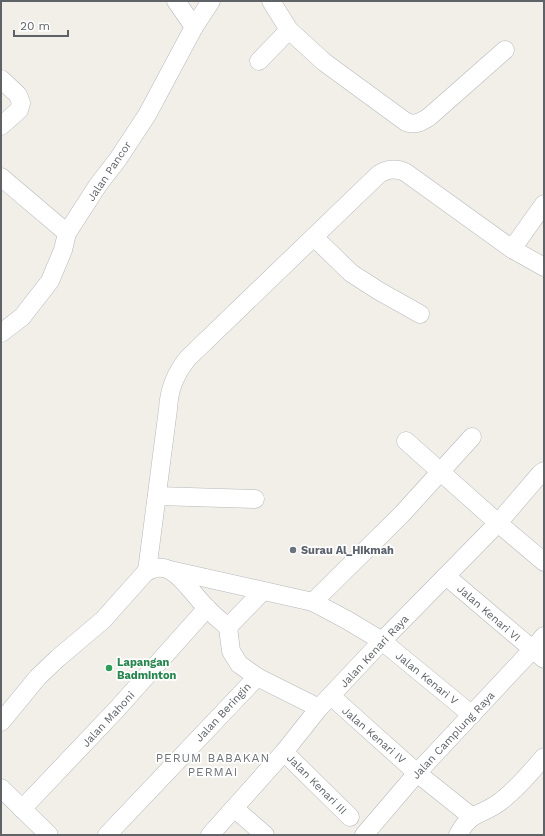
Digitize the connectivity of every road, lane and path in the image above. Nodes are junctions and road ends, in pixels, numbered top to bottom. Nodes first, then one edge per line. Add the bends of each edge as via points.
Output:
1 (176, 1) edge
2 (211, 1) edge
3 (271, 1) edge
4 (194, 27) junction
5 (289, 30) junction
6 (505, 50) dead end
7 (260, 61) dead end
8 (1, 78) edge
9 (1, 126) edge
10 (1, 177) edge
11 (544, 204) edge
12 (67, 233) junction
13 (314, 237) junction
14 (512, 249) junction
15 (544, 267) edge
16 (420, 314) dead end
17 (1, 333) edge
18 (472, 437) dead end
19 (406, 441) dead end
20 (544, 471) edge
21 (441, 472) junction
22 (157, 496) junction
23 (255, 499) dead end
24 (498, 522) junction
25 (544, 562) edge
26 (170, 570) junction
27 (147, 571) junction
28 (446, 576) junction
29 (263, 591) junction
30 (313, 602) junction
31 (207, 608) junction
32 (228, 627) junction
33 (544, 636) edge
34 (382, 641) junction
35 (538, 655) edge
36 (257, 677) junction
37 (325, 702) junction
38 (472, 715) junction
39 (1, 722) edge
40 (284, 752) junction
41 (544, 757) edge
42 (418, 773) junction
43 (1, 788) edge
44 (234, 808) junction
45 (22, 809) junction
46 (350, 817) dead end
47 (472, 817) junction
48 (49, 835) edge
49 (107, 835) edge
50 (210, 835) edge
51 (265, 835) edge
52 (364, 835) edge
53 (458, 835) edge

1 - 4 street
2 - 4 street, Jalan Pancor
3 - 5 street
4 - 12 street, Jalan Pancor via 147,115
5 - 6 street via 324,62 410,124 416,124 429,116
5 - 7 street
8 - 9 street via 18,95 21,103 19,110
10 - 12 street
11 - 14 street
12 - 17 street, Jalan Pancor via 61,258 50,281 22,317
13 - 14 street via 378,175 393,169 405,172
13 - 16 street via 351,273
13 - 22 street via 181,367 169,398
14 - 15 street
18 - 21 street
19 - 21 street
20 - 24 street, Jalan Kenari Raya
21 - 24 street
21 - 30 street
22 - 23 street
22 - 27 street
24 - 25 street
24 - 28 street, Jalan Kenari Raya
26 - 27 street, Jalan Kenari V via 157,567
26 - 29 street, Jalan Kenari V
26 - 31 street
27 - 39 street via 103,620 38,677
28 - 34 street, Jalan Kenari Raya
28 - 35 street, Jalan Kenari VI
29 - 30 street, Jalan Kenari V
29 - 32 street
30 - 34 street, Jalan Kenari V
31 - 32 street
31 - 45 street, Jalan Mahoni via 117,710
32 - 36 street, Jalan Kenari IV via 231,651 239,664
33 - 35 street, Jalan Camplung Raya
34 - 37 street, Jalan Kenari Raya
34 - 38 street, Jalan Kenari V
35 - 38 street, Jalan Camplung Raya
36 - 37 street, Jalan Kenari IV
36 - 49 street, Jalan Beringin
37 - 40 street, Jalan Kenari Raya
37 - 42 street, Jalan Kenari IV
38 - 42 street, Jalan Camplung Raya
40 - 44 street, Jalan Kenari Raya
40 - 46 street, Jalan Kenari III
41 - 47 street via 516,789
42 - 47 street, Jalan Kenari IV
42 - 52 street, Jalan Camplung Raya
43 - 45 street
44 - 50 street, Jalan Kenari Raya
44 - 51 street
45 - 48 street
47 - 53 street

